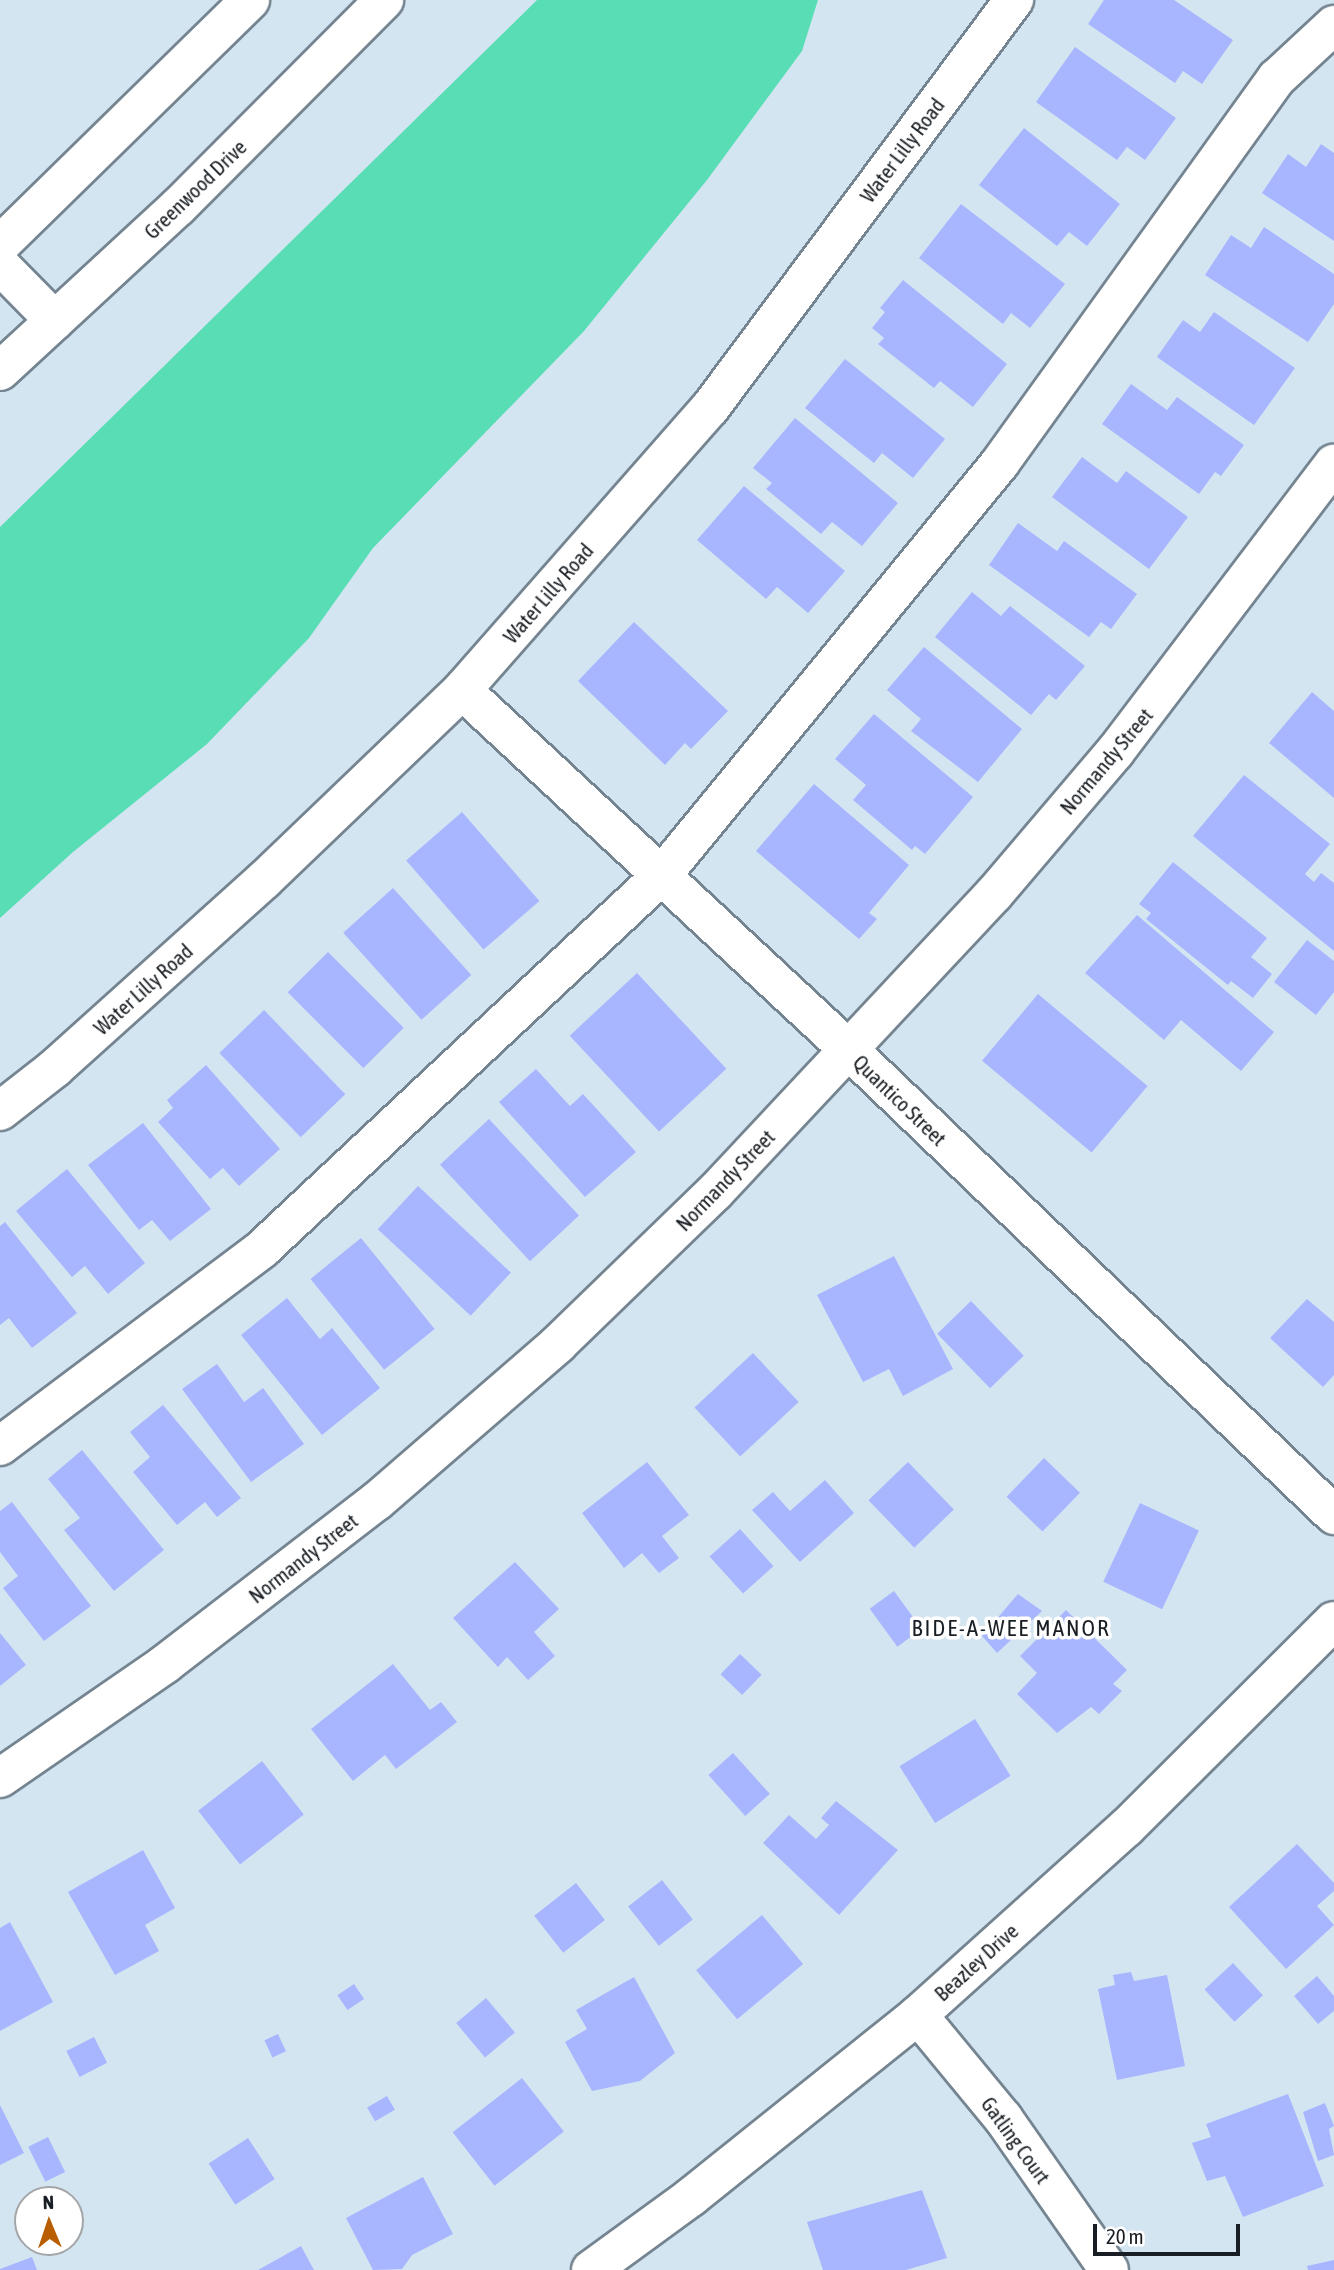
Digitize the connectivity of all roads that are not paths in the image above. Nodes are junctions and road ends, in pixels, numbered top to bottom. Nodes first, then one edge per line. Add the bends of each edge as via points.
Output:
1 (250, 0) edge
2 (384, 0) edge
3 (1014, 0) edge
4 (1334, 25) edge
5 (0, 245) edge
6 (0, 265) edge
7 (55, 321) junction
8 (0, 371) edge
9 (1334, 464) edge
10 (462, 690) junction
11 (662, 876) junction
12 (849, 1050) junction
13 (0, 1111) edge
14 (0, 1446) edge
15 (1334, 1515) edge
16 (1334, 1621) edge
17 (0, 1777) edge
18 (918, 2015) junction
19 (590, 2270) edge
20 (1109, 2270) edge

1 - 5 street
2 - 7 street, Greenwood Drive via 178,207
3 - 10 street, Water Lilly Road via 710,408
4 - 11 street via 1276,78 1000,463
6 - 7 street
7 - 8 street, Greenwood Drive
9 - 12 street, Normandy Street via 1115,752 993,894
10 - 11 street, Quantico Street
10 - 13 street, Water Lilly Road via 254,889 55,1068
11 - 12 street, Quantico Street
11 - 14 street via 262,1249
12 - 15 street, Quantico Street
12 - 17 street, Normandy Street via 715,1192 558,1343 377,1501 165,1664
16 - 18 street, Beazley Drive via 1126,1828
18 - 19 street, Beazley Drive via 691,2197
18 - 20 street, Gatling Court via 1003,2118

